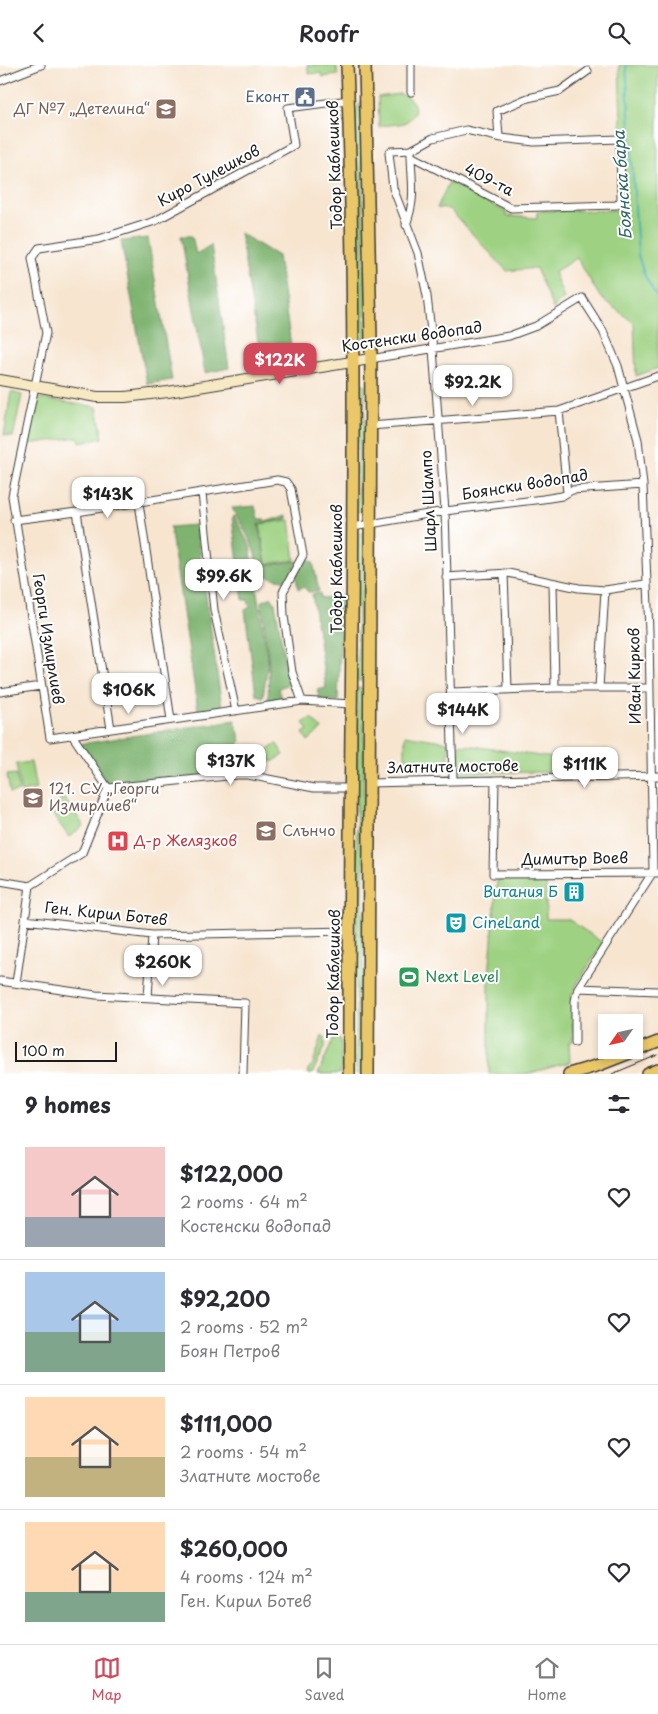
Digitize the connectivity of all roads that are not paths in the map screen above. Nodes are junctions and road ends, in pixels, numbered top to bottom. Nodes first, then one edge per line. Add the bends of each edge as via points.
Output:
1 (41, 65) edge
2 (347, 65) edge
3 (365, 65) edge
4 (411, 65) edge
5 (588, 71) dead end
6 (0, 81) edge
7 (411, 92) dead end
8 (348, 100) junction
9 (499, 137) junction
10 (411, 153) junction
11 (406, 225) junction
12 (39, 248) joint
13 (582, 299) joint
14 (433, 349) junction
15 (370, 359) junction
16 (354, 361) junction
17 (658, 376) edge
18 (0, 380) edge
19 (34, 385) junction
20 (625, 387) junction
21 (560, 411) junction
22 (439, 420) junction
23 (370, 426) junction
24 (643, 485) junction
25 (202, 493) junction
26 (566, 493) junction
27 (139, 503) junction
28 (444, 511) junction
29 (77, 512) junction
30 (14, 520) junction
31 (370, 524) junction
32 (353, 527) junction
33 (504, 573) junction
34 (446, 577) junction
35 (553, 583) junction
36 (645, 584) junction
37 (605, 590) junction
38 (41, 686) junction
39 (555, 688) junction
40 (599, 688) junction
41 (649, 688) junction
42 (508, 689) junction
43 (0, 692) edge
44 (451, 692) junction
45 (302, 701) junction
46 (351, 704) junction
47 (236, 711) junction
48 (171, 720) junction
49 (111, 729) junction
50 (72, 735) junction
51 (650, 776) junction
52 (658, 776) edge
53 (453, 779) junction
54 (495, 781) junction
55 (369, 783) junction
56 (108, 788) junction
57 (352, 788) junction
58 (655, 872) edge
59 (0, 881) edge
60 (30, 886) junction
61 (25, 920) junction
62 (350, 931) junction
63 (152, 935) junction
64 (0, 981) edge
65 (16, 983) junction
66 (578, 988) junction
67 (658, 991) edge
68 (148, 997) junction
69 (658, 1042) edge
70 (575, 1043) dead end
71 (658, 1070) edge
72 (243, 1074) edge
73 (348, 1074) edge
74 (368, 1074) edge
75 (570, 1074) edge
76 (648, 1074) edge

1 - 6 street
2 - 8 main road, Тодор Каблешков
3 - 15 main road, Тодор Каблешков
4 - 7 street
5 - 9 street via 560,91 528,98 497,111
8 - 12 street, Киро Тулешков via 288,108 294,145 155,221 99,239
8 - 16 main road, Тодор Каблешков
9 - 10 street via 475,130 457,131 433,138
9 - 10 street, 409-та via 534,141 620,139 620,203 512,208
10 - 11 street via 414,194
10 - 11 street, Шарл Шампо via 389,153 394,187
11 - 14 street, Шарл Шампо via 418,253
12 - 19 street, Георги Измирлиев via 32,259 46,333
13 - 14 street, Костенски водопад via 542,323 509,336
13 - 20 street, Иван Кирков via 603,331
14 - 15 street, Костенски водопад
14 - 22 street, Шарл Шампо
15 - 16 street, Костенски водопад
15 - 23 main road, Тодор Каблешков
16 - 19 street, Костенски водопад via 125,397 97,397
16 - 32 main road, Тодор Каблешков
17 - 20 street
18 - 19 street, Костенски водопад
19 - 30 street, Георги Измирлиев via 12,496
20 - 21 street
20 - 24 street, Иван Кирков via 638,440
21 - 22 street
21 - 26 street
22 - 23 street
22 - 28 street, Шарл Шампо
23 - 31 main road, Тодор Каблешков
24 - 26 street, Боянски водопад
24 - 36 street, Иван Кирков
25 - 27 street
25 - 45 street via 277,480 286,482 292,489 303,555 284,591 284,616 292,671
25 - 47 street via 214,610
26 - 28 street, Боянски водопад via 543,499
27 - 29 street
27 - 48 street
28 - 31 street, Боянски водопад
28 - 34 street, Шарл Шампо
29 - 30 street
29 - 49 street
30 - 38 street, Георги Измирлиев
31 - 32 street, Боянски водопад
31 - 55 main road, Тодор Каблешков
32 - 46 main road, Тодор Каблешков
33 - 34 street
33 - 35 street
33 - 42 street
34 - 44 street, Шарл Шампо
35 - 37 street
35 - 39 street
36 - 37 street
36 - 41 street, Иван Кирков
37 - 40 street
38 - 43 street
38 - 50 street, Георги Измирлиев via 50,738
39 - 40 street
39 - 42 street
40 - 41 street
41 - 51 street, Иван Кирков
42 - 44 street
44 - 53 street, Шарл Шампо
45 - 46 street, Георги Измирлиев
45 - 47 street, Георги Измирлиев
46 - 57 main road, Тодор Каблешков
47 - 48 street, Георги Измирлиев
48 - 49 street, Георги Измирлиев
49 - 50 street, Георги Измирлиев
50 - 56 street
51 - 52 street, Златните мостове
51 - 54 street, Златните мостове
51 - 58 street, Иван Кирков
53 - 54 street, Златните мостове
53 - 55 street, Златните мостове
54 - 58 street, Димитър Воев via 493,874
55 - 74 main road, Тодор Каблешков
56 - 57 street via 242,775 314,788
56 - 60 street, Ген. Кирил Ботев via 82,853
57 - 62 main road, Тодор Каблешков
58 - 66 street
59 - 60 street
60 - 61 street, Ген. Кирил Ботев
61 - 63 street, Ген. Кирил Ботев
61 - 65 street
62 - 63 street, Ген. Кирил Ботев
62 - 73 main road, Тодор Каблешков
63 - 68 street
64 - 65 street
65 - 68 street via 96,995
66 - 67 street
66 - 70 street
68 - 72 street via 245,1003
69 - 75 main road
71 - 76 main road

